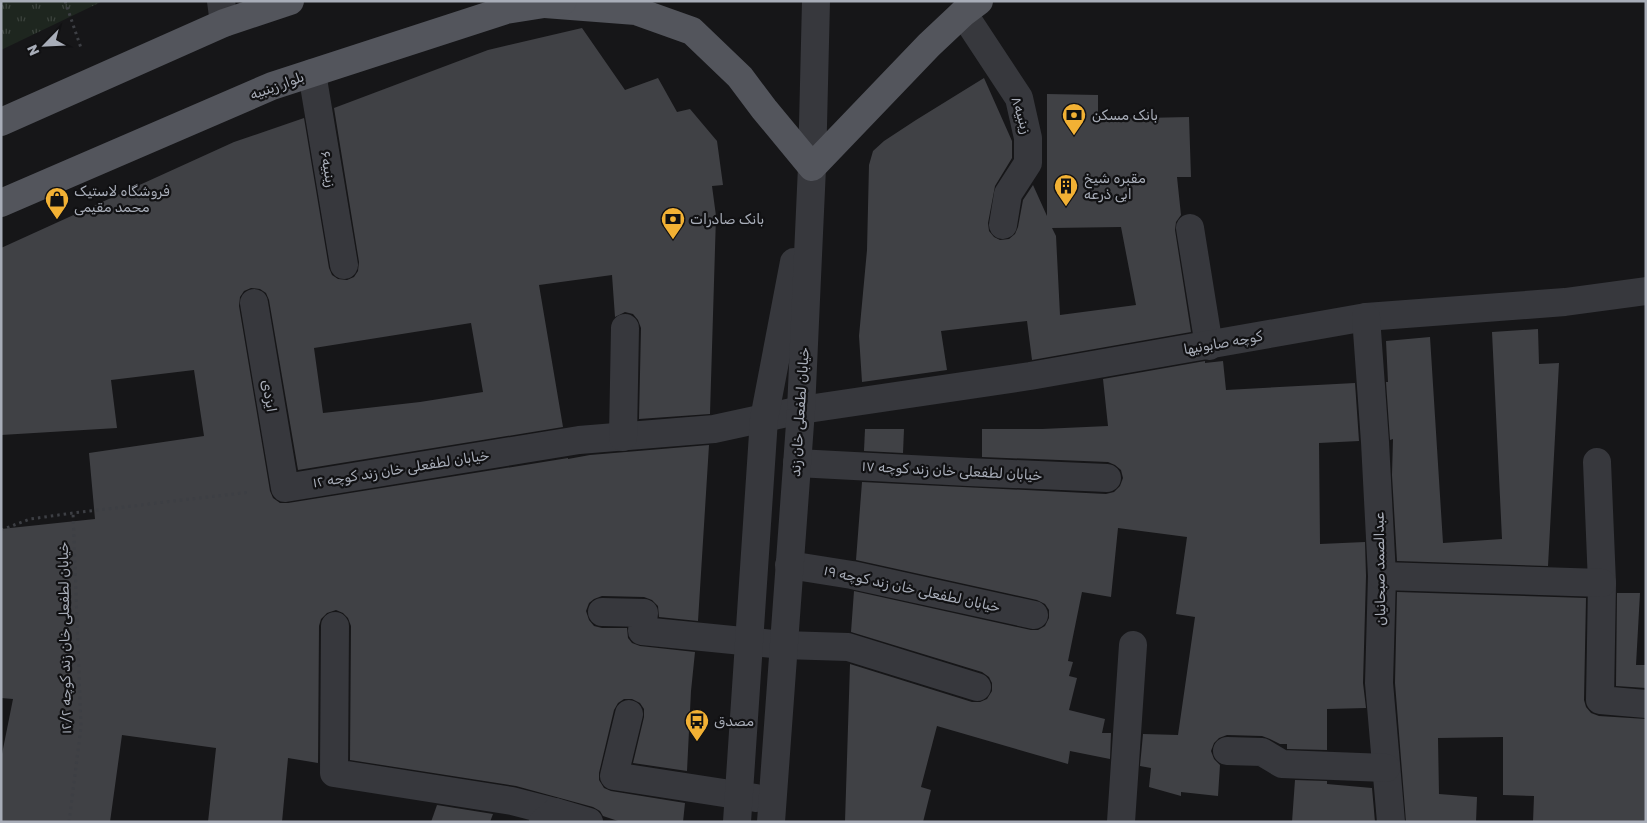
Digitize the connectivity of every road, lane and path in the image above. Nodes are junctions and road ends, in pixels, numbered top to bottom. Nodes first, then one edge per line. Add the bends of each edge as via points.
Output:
1 (65, 1) edge
2 (290, 1) edge
3 (816, 1) edge
4 (554, 3) edge
5 (971, 7) edge
6 (222, 12) edge
7 (312, 73) junction
8 (92, 81) junction
9 (1, 122) edge
10 (812, 167) junction
11 (1, 203) edge
12 (1003, 225) dead end
13 (1190, 228) dead end
14 (344, 265) dead end
15 (1646, 291) edge
16 (254, 303) dead end
17 (1366, 317) junction
18 (625, 328) dead end
19 (1209, 346) junction
20 (801, 410) junction
21 (764, 419) junction
22 (623, 437) junction
23 (1597, 462) dead end
24 (796, 463) junction
25 (1107, 478) dead end
26 (285, 488) junction
27 (73, 512) junction
28 (1, 530) edge
29 (789, 565) junction
30 (1382, 576) junction
31 (1602, 583) junction
32 (602, 612) dead end
33 (1034, 615) dead end
34 (336, 626) dead end
35 (749, 642) junction
36 (783, 645) junction
37 (1133, 645) dead end
38 (978, 687) dead end
39 (1646, 704) edge
40 (629, 714) dead end
41 (1227, 752) dead end
42 (1386, 768) junction
43 (738, 809) edge
44 (771, 812) edge
45 (549, 817) edge
46 (69, 822) edge
47 (589, 822) edge
48 (1121, 822) edge
49 (1391, 822) edge

1 - 8 path
2 - 6 main road
3 - 10 street, خیابان لطفعلی خان زند
4 - 7 main road, بلوار زینبیه via 506,10
4 - 10 main road, بلوار زینبیه via 636,12 692,31 740,77
5 - 10 main road
5 - 12 street, زینبیه۸ via 1019,98 1028,138 1028,163 1008,194
6 - 8 main road
7 - 11 main road, بلوار زینبیه via 272,86
7 - 14 street, ۶زینبیه
8 - 9 main road
10 - 20 street, خیابان لطفعلی خان زند
10 - 21 street
13 - 19 street
15 - 17 street, کوچه صابونیها via 1565,302
16 - 26 street, ایزدی
17 - 19 street, کوچه صابونیها
17 - 30 street, عبدالصمد صبحانیان
18 - 22 street
19 - 20 street, کوچه صابونیها
20 - 21 street, خیابان لطفعلی خان زند کوچه ۱۲
20 - 24 street, خیابان لطفعلی خان زند
21 - 22 street, خیابان لطفعلی خان زند کوچه ۱۲ via 714,429
21 - 35 street
22 - 26 street, خیابان لطفعلی خان زند کوچه ۱۲ via 579,440
23 - 31 street
24 - 25 street, خیابان لطفعلی خان زند کوچه ۱۷
24 - 29 street, خیابان لطفعلی خان زند
26 - 27 path
27 - 28 path via 30,519
27 - 46 path, خیابان لطفعلی خان زند کوچه ۱۲/۲ via 81,726
29 - 33 street, خیابان لطفعلی خان زند کوچه ۱۹ via 852,575
29 - 36 street, خیابان لطفعلی خان زند
30 - 31 street
30 - 42 street, عبدالصمد صبحانیان via 1379,684
31 - 39 street via 1600,700
32 - 35 street via 644,613 642,631
34 - 45 street via 334,773 512,802
35 - 36 street
35 - 43 street
36 - 38 street via 848,647
36 - 44 street, خیابان لطفعلی خان زند
37 - 48 street
40 - 43 street via 614,776
41 - 42 street via 1262,752 1282,764
42 - 49 street, عبدالصمد صبحانیان
43 - 44 street
45 - 47 street

